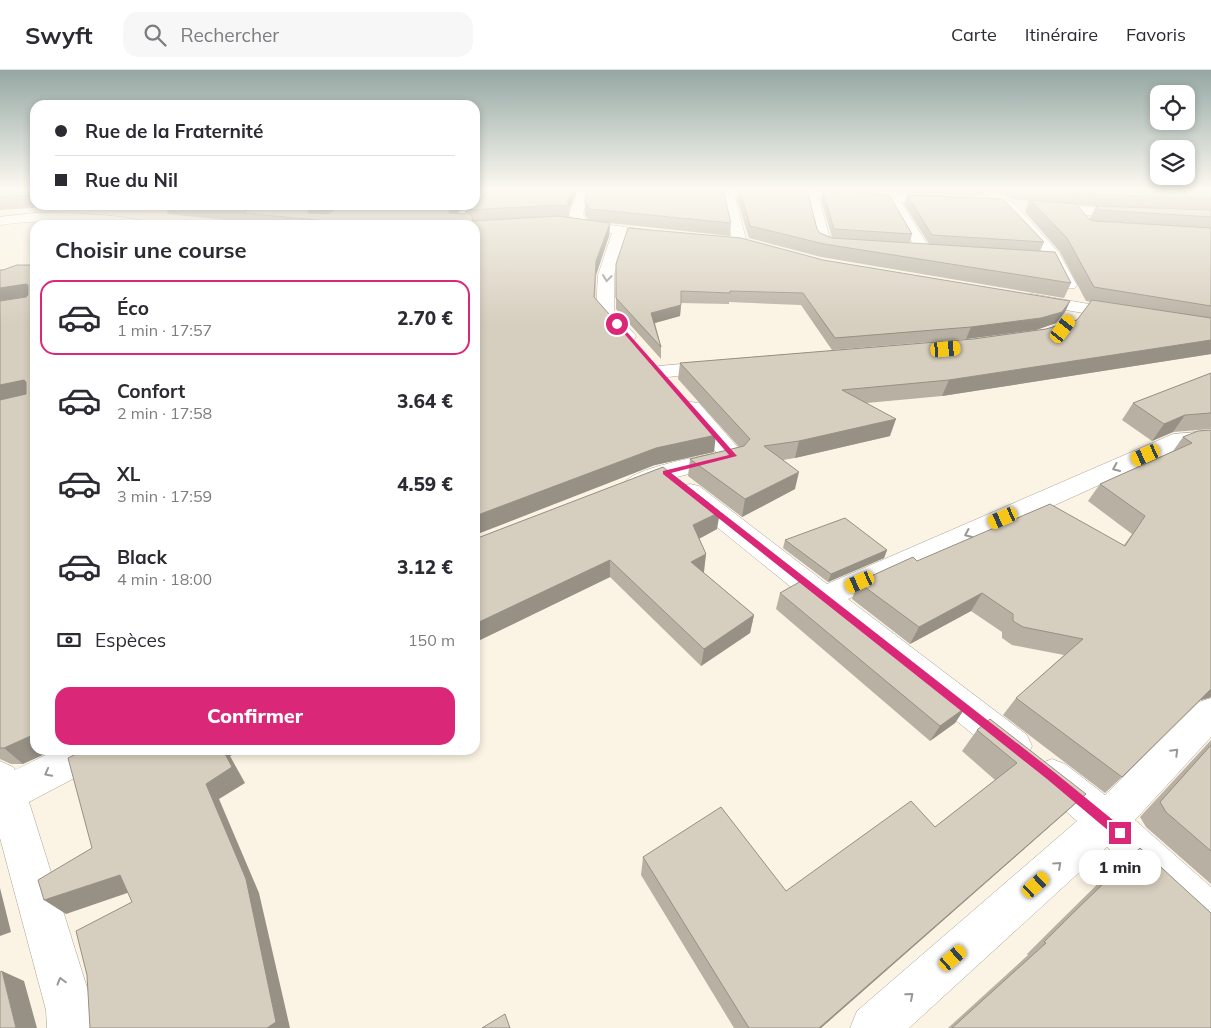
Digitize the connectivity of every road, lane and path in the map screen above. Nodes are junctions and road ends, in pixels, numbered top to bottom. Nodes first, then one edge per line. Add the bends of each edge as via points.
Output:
1 (619, 235) edge
2 (648, 235) edge
3 (738, 235) edge
4 (823, 235) edge
5 (914, 235) edge
6 (1034, 235) edge
7 (681, 238) edge
8 (720, 241) edge
9 (740, 243) junction
10 (757, 246) edge
11 (868, 247) edge
12 (904, 248) edge
13 (923, 249) junction
14 (941, 250) edge
15 (1039, 258) edge
16 (1056, 260) junction
17 (1017, 297) edge
18 (1073, 314) junction
19 (1142, 318) edge
20 (728, 366) edge
21 (669, 383) junction
22 (1211, 438) edge
23 (665, 472) junction
24 (611, 494) edge
25 (825, 598) junction
26 (1211, 713) edge
27 (81, 755) edge
28 (2, 790) edge
29 (1107, 821) junction
30 (1211, 916) edge
31 (71, 1028) edge
32 (874, 1028) edge

1 -> 21 street via 606,275 605,311
2 - 7 street
3 - 9 street
4 - 11 street via 826,243
5 - 13 street
6 - 16 street
8 - 9 street
9 - 10 street
12 - 13 street
13 - 14 street
15 - 16 street
16 - 18 street via 1076,301
17 - 18 street
18 - 19 street
20 - 21 street
21 - 23 street via 733,456
22 -> 25 street via 1181,439
23 - 24 street
23 - 25 street
25 - 29 street
29 -> 26 street
27 -> 28 street
31 -> 28 street via 70,1010
29 - 30 street
32 -> 29 street

